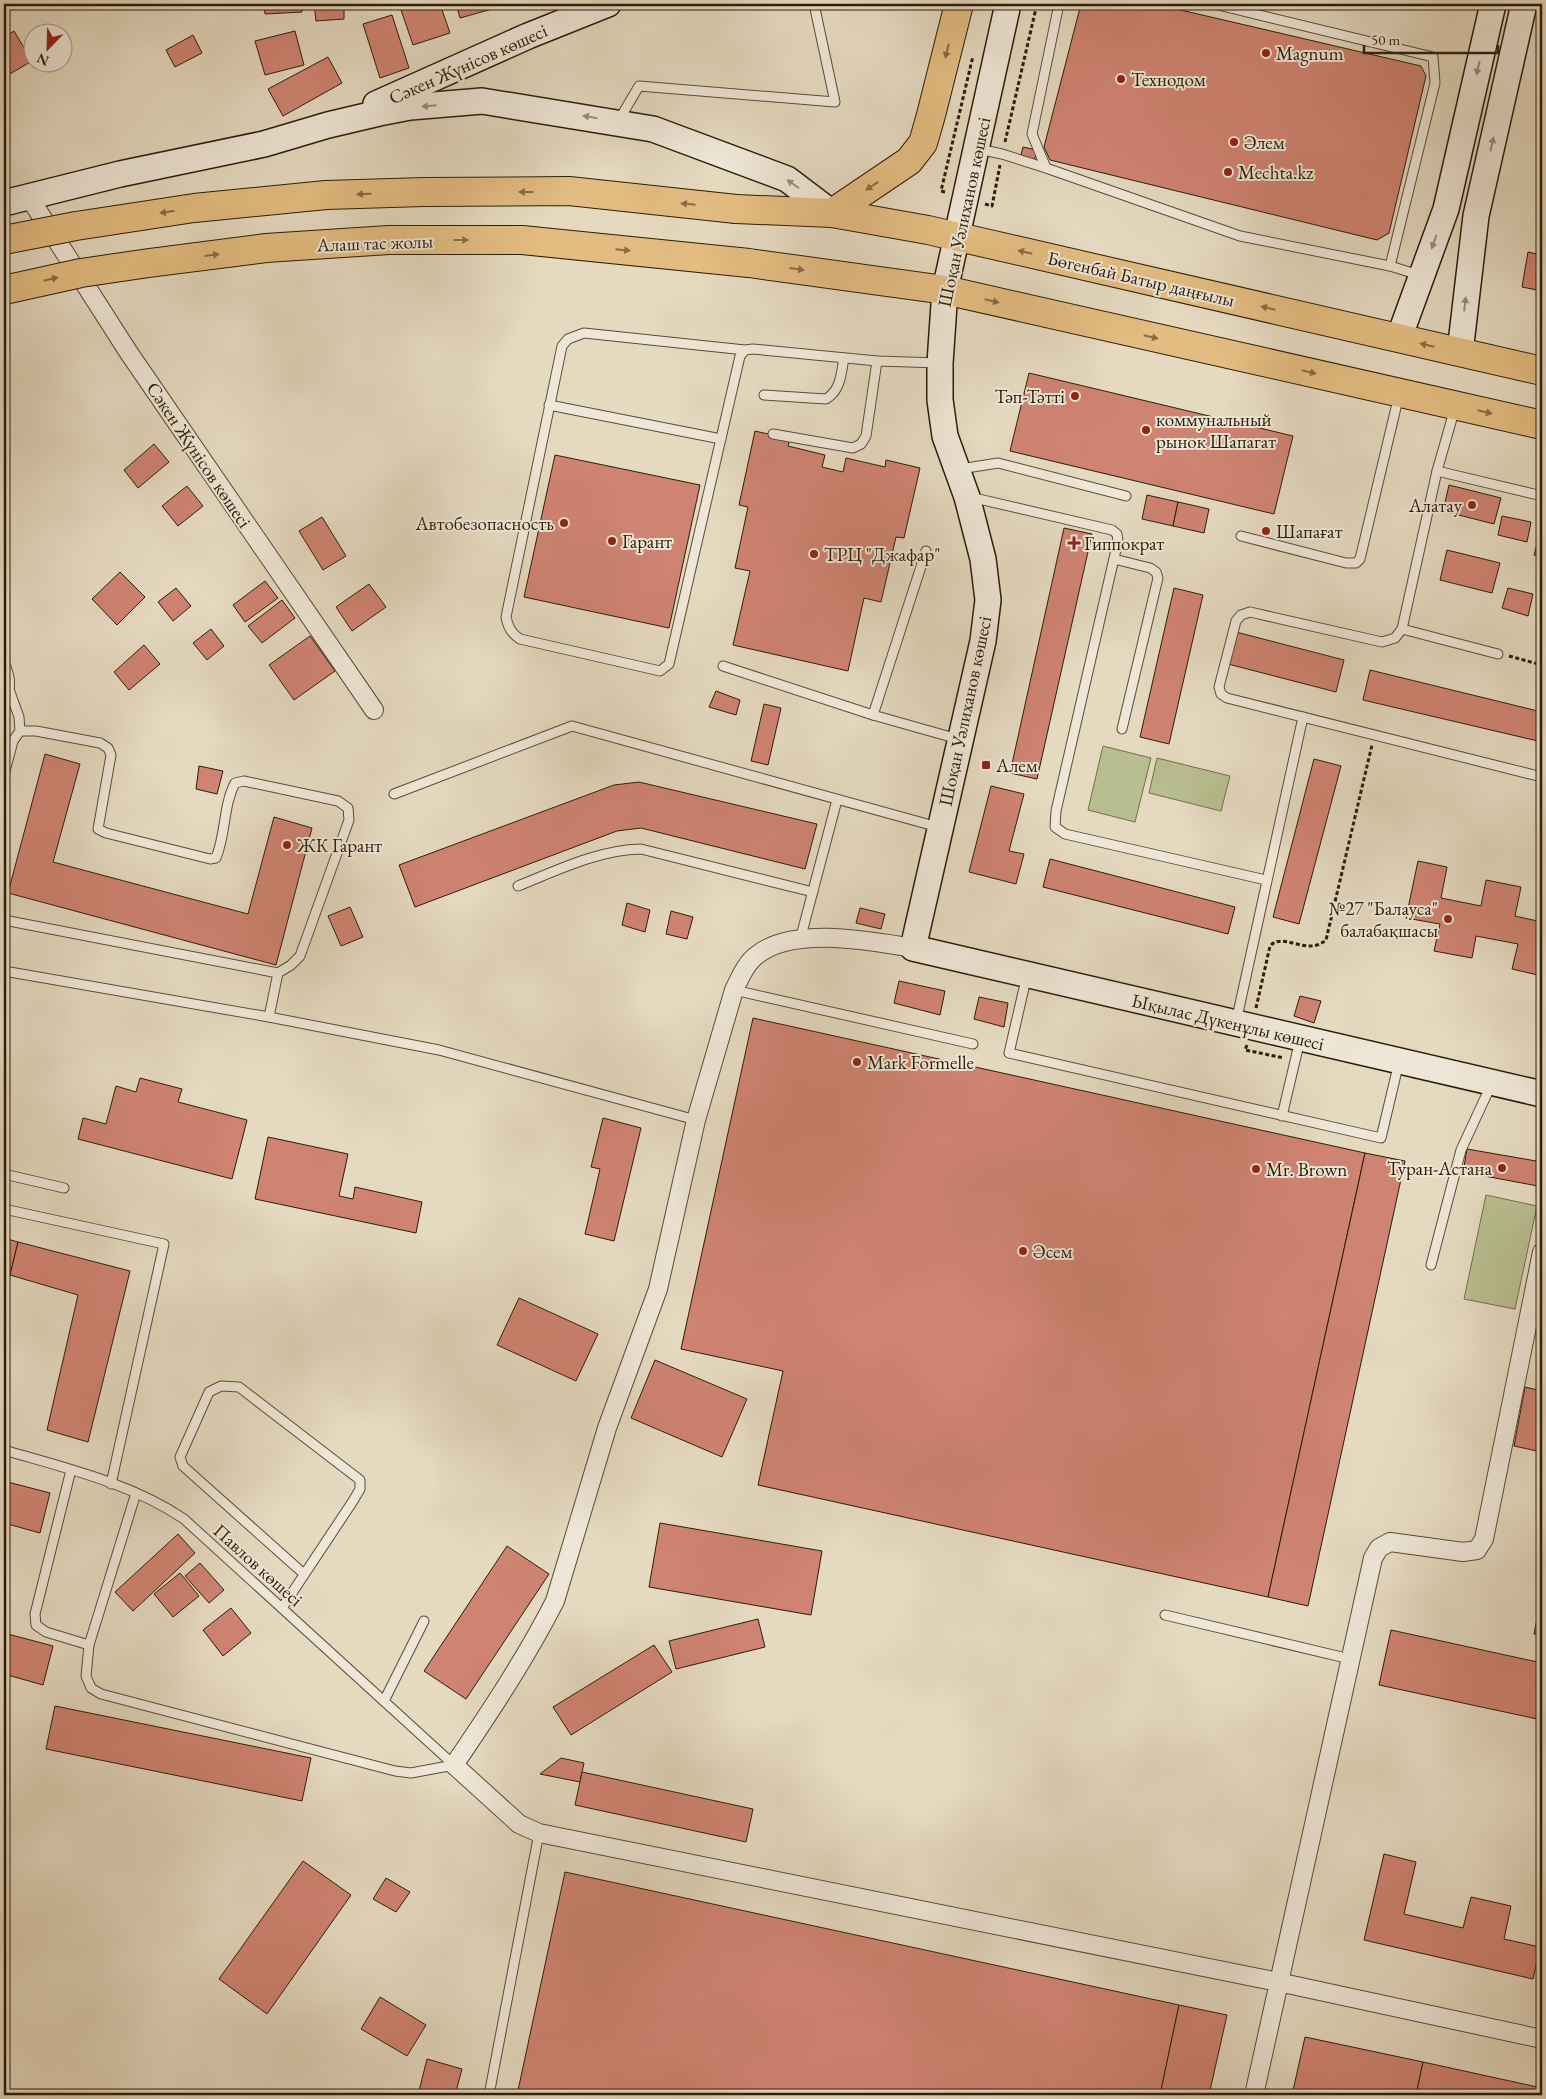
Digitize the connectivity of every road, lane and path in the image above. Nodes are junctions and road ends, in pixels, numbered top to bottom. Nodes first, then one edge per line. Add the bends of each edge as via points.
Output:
1 (608, 4) edge
2 (814, 4) edge
3 (959, 4) edge
4 (1008, 4) edge
5 (1059, 4) edge
6 (1214, 4) edge
7 (1493, 4) edge
8 (1524, 4) edge
9 (618, 122) junction
10 (328, 125) junction
11 (977, 149) junction
12 (1046, 168) junction
13 (29, 197) junction
14 (4, 203) edge
15 (1446, 209) junction
16 (832, 213) junction
17 (1476, 216) junction
18 (957, 236) junction
19 (4, 240) edge
20 (1390, 266) junction
21 (1422, 276) junction
22 (4, 290) edge
23 (945, 290) junction
24 (1399, 338) junction
25 (745, 350) junction
26 (1460, 352) junction
27 (844, 358) junction
28 (877, 361) junction
29 (940, 363) junction
30 (1542, 371) edge
31 (1400, 393) junction
32 (764, 395) dead end
33 (549, 405) junction
34 (1455, 405) junction
35 (1542, 425) edge
36 (773, 434) dead end
37 (721, 438) junction
38 (957, 469) junction
39 (1437, 471) junction
40 (1126, 496) dead end
41 (1542, 496) edge
42 (967, 497) junction
43 (1241, 536) dead end
44 (926, 551) dead end
45 (1114, 559) junction
46 (1402, 629) junction
47 (1498, 654) joint
48 (4, 662) edge
49 (1542, 665) edge
50 (722, 666) dead end
51 (10, 692) junction
52 (4, 704) edge
53 (374, 710) dead end
54 (873, 715) junction
55 (1303, 717) junction
56 (1122, 729) dead end
57 (20, 731) junction
58 (1374, 735) junction
59 (961, 740) junction
60 (4, 775) edge
61 (1542, 777) edge
62 (394, 794) dead end
63 (837, 800) junction
64 (941, 827) junction
65 (1266, 880) junction
66 (518, 886) dead end
67 (813, 892) junction
68 (4, 920) edge
69 (800, 940) junction
70 (913, 948) junction
71 (4, 971) edge
72 (278, 973) junction
73 (1027, 975) junction
74 (734, 990) junction
75 (269, 1017) junction
76 (1244, 1026) junction
77 (973, 1044) dead end
78 (1298, 1050) junction
79 (1398, 1061) junction
80 (1492, 1083) junction
81 (1542, 1094) edge
82 (1282, 1116) junction
83 (696, 1120) junction
84 (4, 1174) edge
85 (64, 1188) dead end
86 (4, 1209) edge
87 (1542, 1252) edge
88 (1431, 1265) dead end
89 (4, 1450) edge
90 (71, 1470) junction
91 (111, 1484) junction
92 (136, 1493) junction
93 (304, 1574) junction
94 (282, 1608) junction
95 (1165, 1615) dead end
96 (424, 1621) dead end
97 (89, 1645) junction
98 (1350, 1659) junction
99 (384, 1701) junction
100 (454, 1765) junction
101 (539, 1833) junction
102 (1278, 1982) junction
103 (1542, 2039) edge
104 (488, 2095) edge
105 (1254, 2095) edge

1 - 10 street, Сәкен Жүнісов көшесі
2 - 9 lane via 835,102 639,86
3 -> 16 main road via 923,143 909,162
4 - 11 street, Шоқан Уәлиханов көшесі
5 - 12 lane via 1032,134
6 - 20 lane via 1433,58 1435,82
7 -> 15 street
17 -> 8 street
9 -> 10 street via 482,101 410,107
16 -> 9 street via 787,179 653,129
10 - 13 street via 264,144
11 - 12 lane
11 - 18 street, Шоқан Уәлиханов көшесі
12 - 20 lane via 1240,236
13 - 14 street
13 - 53 street, Сәкен Жүнісов көшесі via 128,353
15 - 17 street
15 -> 21 street
16 - 18 main road, Бөгенбай Батыр даңғылы
16 -> 19 main road, Бөгенбай Батыр даңғылы, bridge via 736,208 569,191 326,195 194,208
26 -> 17 street
18 - 23 street, Шоқан Уәлиханов көшесі
24 -> 18 main road, Бөгенбай Батыр даңғылы
20 - 21 lane
21 - 24 street
22 -> 23 main road, Алаш тас жолы, bridge via 81,272 149,262 266,248 389,240 522,240 749,262
23 - 29 street, Шоқан Уәлиханов көшесі
23 -> 31 main road
26 -> 24 main road, Бөгенбай Батыр даңғылы
25 - 27 lane
25 - 33 lane via 584,333 576,335 568,338 562,346
25 - 37 lane via 740,356
26 - 30 main road, Бөгенбай Батыр даңғылы
27 - 28 lane
27 - 32 lane via 838,388 826,399
28 - 29 lane
28 - 36 lane via 866,436 862,444 852,448
29 - 38 street, Шоқан Уәлиханов көшесі via 940,400 945,436
31 - 34 main road
31 - 43 lane via 1360,559 1356,563
33 - 37 lane
33 - 37 lane via 506,616 508,626 520,638 660,671 669,664
34 -> 35 main road
34 - 39 lane
38 - 40 lane via 998,463
38 - 42 street, Шоқан Уәлиханов көшесі
39 - 41 lane
39 - 46 lane
42 - 45 lane via 1112,530 1118,541
42 - 59 street, Шоқан Уәлиханов көшесі via 983,559 988,600 983,641
44 - 54 lane
45 - 56 lane via 1150,568 1158,578
45 - 65 lane via 1055,827 1065,834
46 - 47 lane
46 - 55 lane via 1395,638 1382,642 1250,612 1241,615 1236,622 1219,687 1221,694
47 - 49 path
48 - 51 lane via 10,678
50 - 54 lane
51 - 52 lane
51 - 57 lane via 19,717
54 - 59 lane
55 - 58 lane
55 - 65 lane
57 - 60 lane via 12,741
57 - 72 lane via 100,743 108,748 111,755 98,829 210,859 216,858 220,848 230,792 235,783 244,781 320,797 348,808 349,820 300,956
58 - 61 lane
58 - 76 path via 1326,940 1318,947 1279,941 1270,946
59 - 64 street, Шоқан Уәлиханов көшесі
62 - 63 lane via 572,726
63 - 64 lane
63 - 67 lane
64 - 70 street, Шоқан Уәлиханов көшесі
65 - 76 lane
66 - 67 lane via 620,849 641,849
67 - 69 lane
68 - 72 lane
69 - 70 street via 843,939
69 - 74 street via 775,944 756,955
70 - 73 street, Ықылас Дүкенұлы көшесі
71 - 75 lane
72 - 75 lane
73 - 76 street, Ықылас Дүкенұлы көшесі
73 - 82 lane via 1009,1053
74 - 77 lane
74 - 83 street
75 - 83 lane via 439,1050
76 - 78 street, Ықылас Дүкенұлы көшесі
76 - 78 path via 1246,1050
78 - 79 street, Ықылас Дүкенұлы көшесі
78 - 82 lane
79 - 80 street, Ықылас Дүкенұлы көшесі
79 - 82 lane via 1381,1138
80 - 81 street, Ықылас Дүкенұлы көшесі
80 - 88 lane via 1461,1150
83 - 100 street via 658,1289 608,1428 555,1601 544,1624
84 - 85 lane
86 - 91 lane via 164,1244
87 - 98 street via 1484,1539 1476,1550 1463,1552 1390,1542 1379,1548 1373,1558
89 - 90 lane, Павлов көшесі
90 - 91 lane, Павлов көшесі
90 - 97 lane via 35,1614 36,1625 46,1632
91 - 92 lane, Павлов көшесі
92 - 94 lane, Павлов көшесі via 160,1503 184,1519
92 - 97 lane
93 - 93 lane via 360,1490 360,1480 239,1387 221,1386 210,1392 180,1457 181,1462
93 - 94 lane
94 - 99 lane, Павлов көшесі
95 - 98 lane
96 - 99 lane
97 - 100 lane via 86,1676 91,1688 101,1694 395,1771 411,1773
98 - 102 street
99 - 100 lane, Павлов көшесі
100 - 101 street via 519,1824
101 - 102 street
101 - 104 lane
102 - 103 street
102 - 105 street

